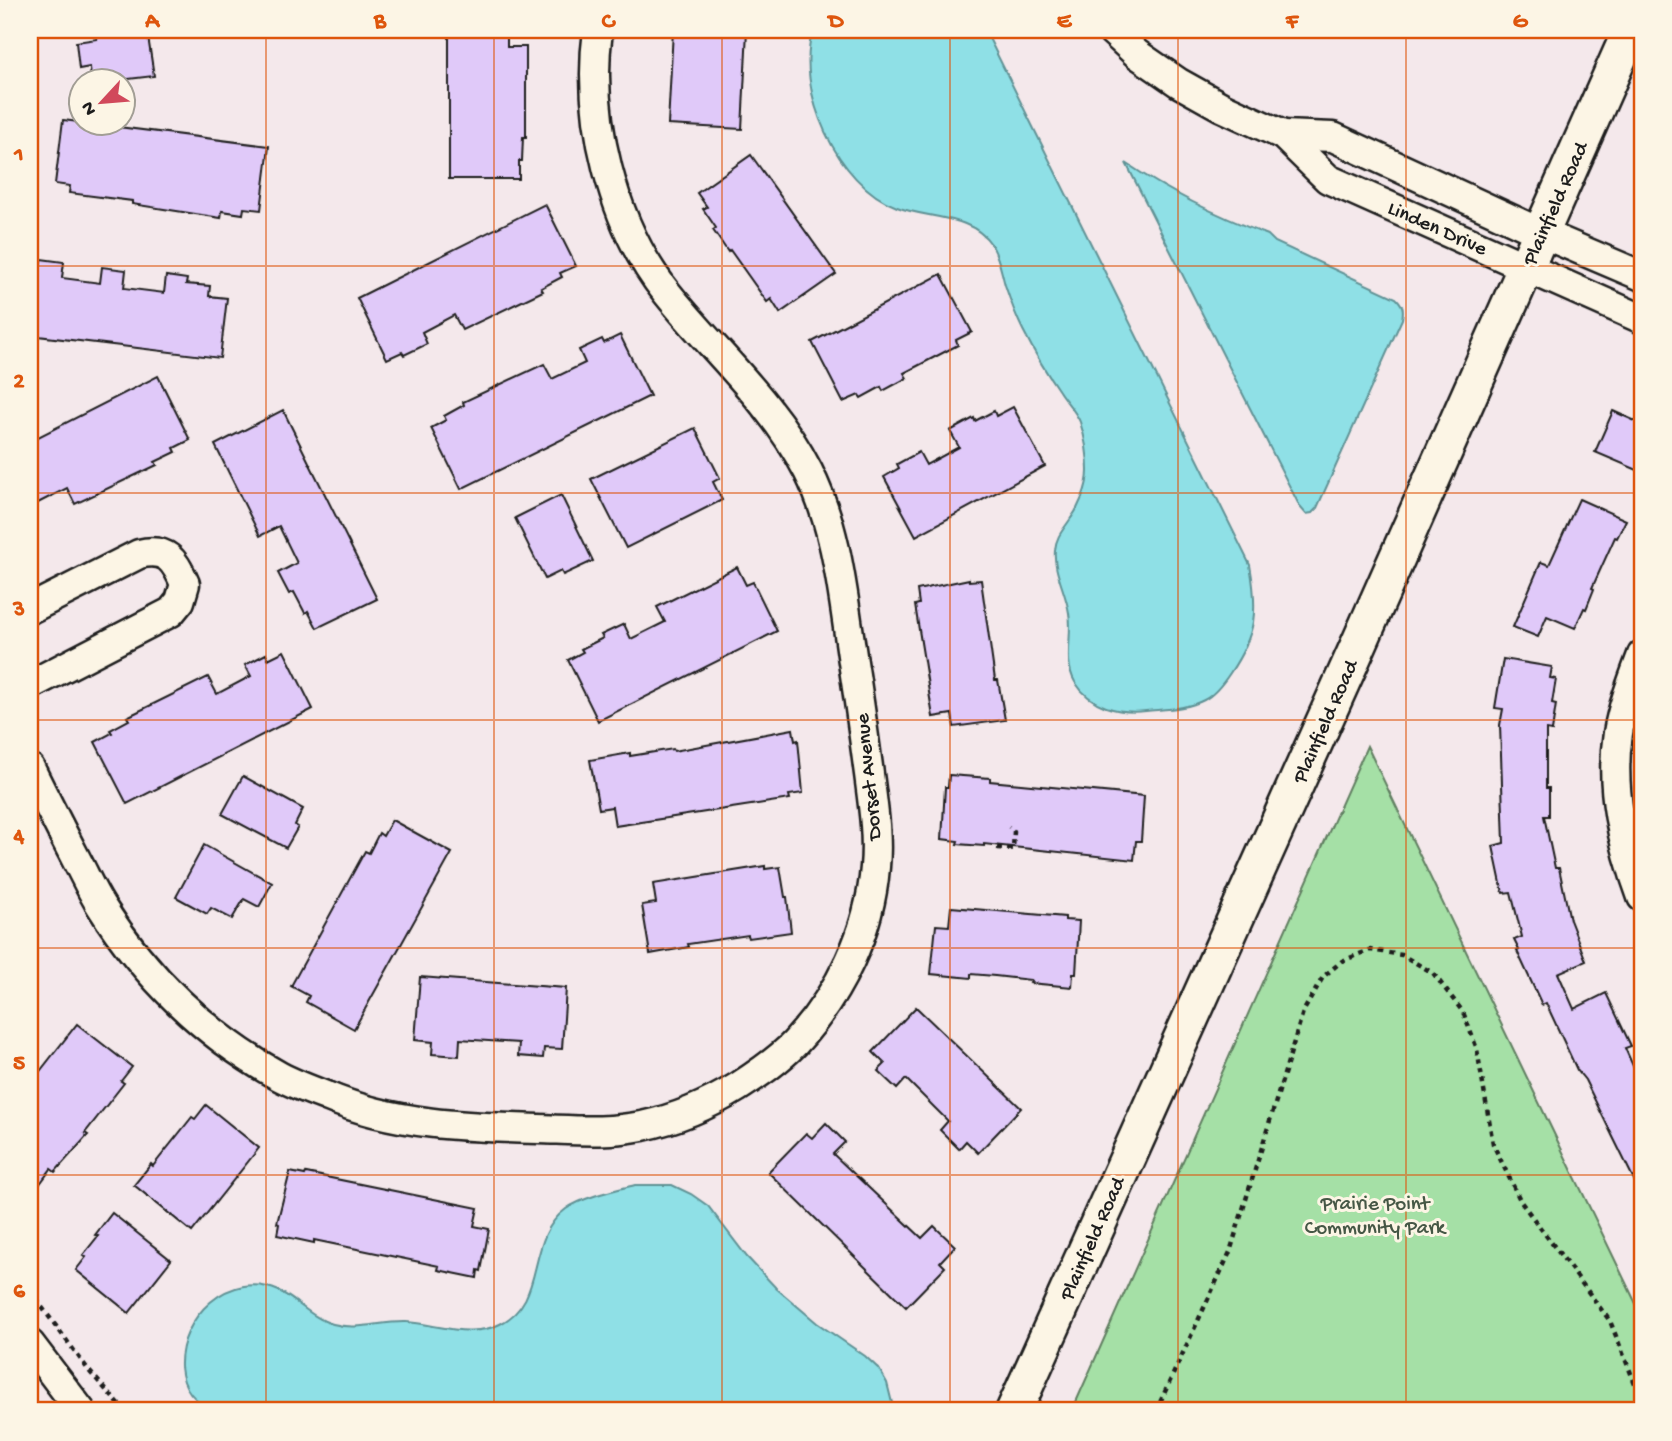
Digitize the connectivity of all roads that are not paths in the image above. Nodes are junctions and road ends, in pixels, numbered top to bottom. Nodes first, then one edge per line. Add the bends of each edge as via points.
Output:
1 (598, 30) edge
2 (1111, 30) edge
3 (1631, 30) edge
4 (1283, 135) junction
5 (1541, 233) junction
6 (1526, 266) junction
7 (1642, 276) edge
8 (1642, 319) edge
9 (30, 609) edge
10 (1642, 655) edge
11 (30, 685) edge
12 (30, 768) edge
13 (1642, 897) edge
14 (30, 1344) edge
15 (81, 1411) edge
16 (1014, 1411) edge

1 - 12 street, Dorset Avenue via 596,114 617,197 634,237 669,295 775,416 808,470 833,536 875,815 875,868 864,923 848,967 821,1010 794,1044 753,1077 685,1114 642,1126 601,1131 481,1127 392,1118 350,1107 282,1078 235,1050 176,1000 99,904
2 - 4 street, Linden Drive via 1136,54 1179,83
3 - 5 main road, Plainfield Road
4 - 5 street, Linden Drive via 1333,137
4 - 6 street, Linden Drive via 1328,179
5 - 6 main road, Plainfield Road
5 - 7 street, Linden Drive
6 - 8 street, Linden Drive
6 - 16 main road, Plainfield Road
9 - 11 street via 151,551 172,559 185,584 171,612
10 - 13 street via 1618,733 1616,796 1628,858
14 - 15 street

